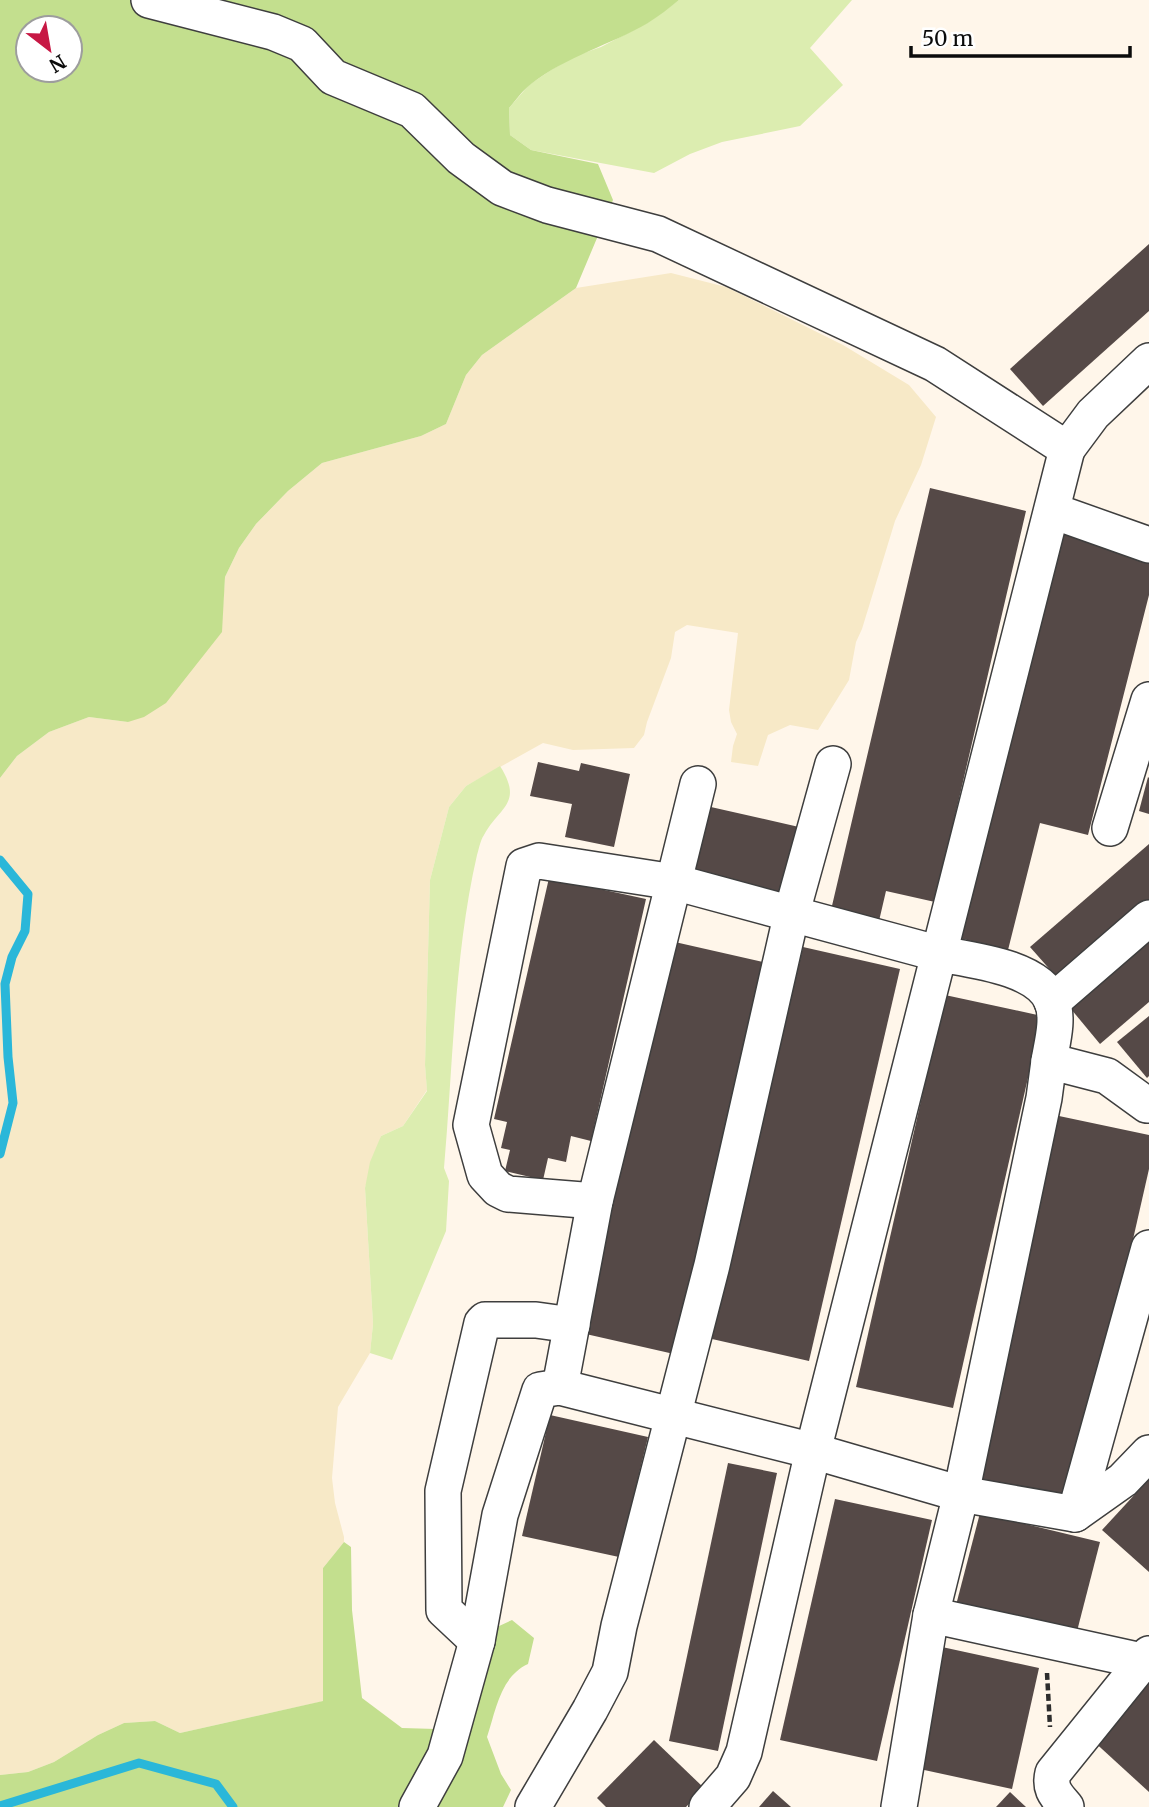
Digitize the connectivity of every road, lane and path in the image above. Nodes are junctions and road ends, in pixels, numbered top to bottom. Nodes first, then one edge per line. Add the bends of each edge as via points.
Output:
1 (149, 0) edge
2 (1149, 361) edge
3 (1067, 449) junction
4 (1053, 511) junction
5 (1149, 545) edge
6 (1149, 700) edge
7 (833, 764) dead end
8 (698, 784) dead end
9 (1110, 828) dead end
10 (674, 882) junction
11 (792, 912) junction
12 (1149, 918) edge
13 (940, 954) junction
14 (1052, 1002) junction
15 (1049, 1061) junction
16 (1148, 1105) edge
17 (595, 1201) junction
18 (1149, 1248) edge
19 (572, 1325) junction
20 (560, 1387) junction
21 (674, 1415) junction
22 (813, 1451) junction
23 (1149, 1453) edge
24 (961, 1494) junction
25 (1075, 1514) junction
26 (931, 1615) junction
27 (477, 1641) junction
28 (1045, 1641) junction
29 (1146, 1658) edge
30 (1053, 1773) junction
31 (417, 1807) edge
32 (533, 1807) edge
33 (707, 1807) edge
34 (899, 1807) edge
35 (1066, 1807) edge

1 - 3 street via 302,44 333,77 412,110 461,158 502,188 547,205 658,234 934,364
2 - 3 street via 1093,414
3 - 4 street
4 - 5 street
4 - 13 street
6 - 9 street
7 - 11 street
8 - 10 street
10 - 11 street
10 - 17 street
10 - 17 street via 539,861 524,866 471,1125 485,1175 498,1189 508,1194
11 - 13 street
11 - 21 street
12 - 14 street
13 - 14 street via 1029,977
13 - 22 street
14 - 15 street via 1055,1024
15 - 16 street via 1107,1076
15 - 24 street
17 - 19 street
18 - 25 street
19 - 20 street
19 - 27 street via 536,1320 482,1323 443,1491 442,1517 444,1610
20 - 21 street
20 - 27 street via 540,1390 504,1502
21 - 22 street
21 - 32 street via 610,1672
22 - 24 street
22 - 33 street via 744,1752 733,1777
23 - 25 street via 1123,1480
24 - 25 street
24 - 26 street
26 - 28 street
26 - 34 street
27 - 31 street via 445,1756
28 - 29 street
28 - 30 path
29 - 30 street
30 - 35 street via 1052,1790

